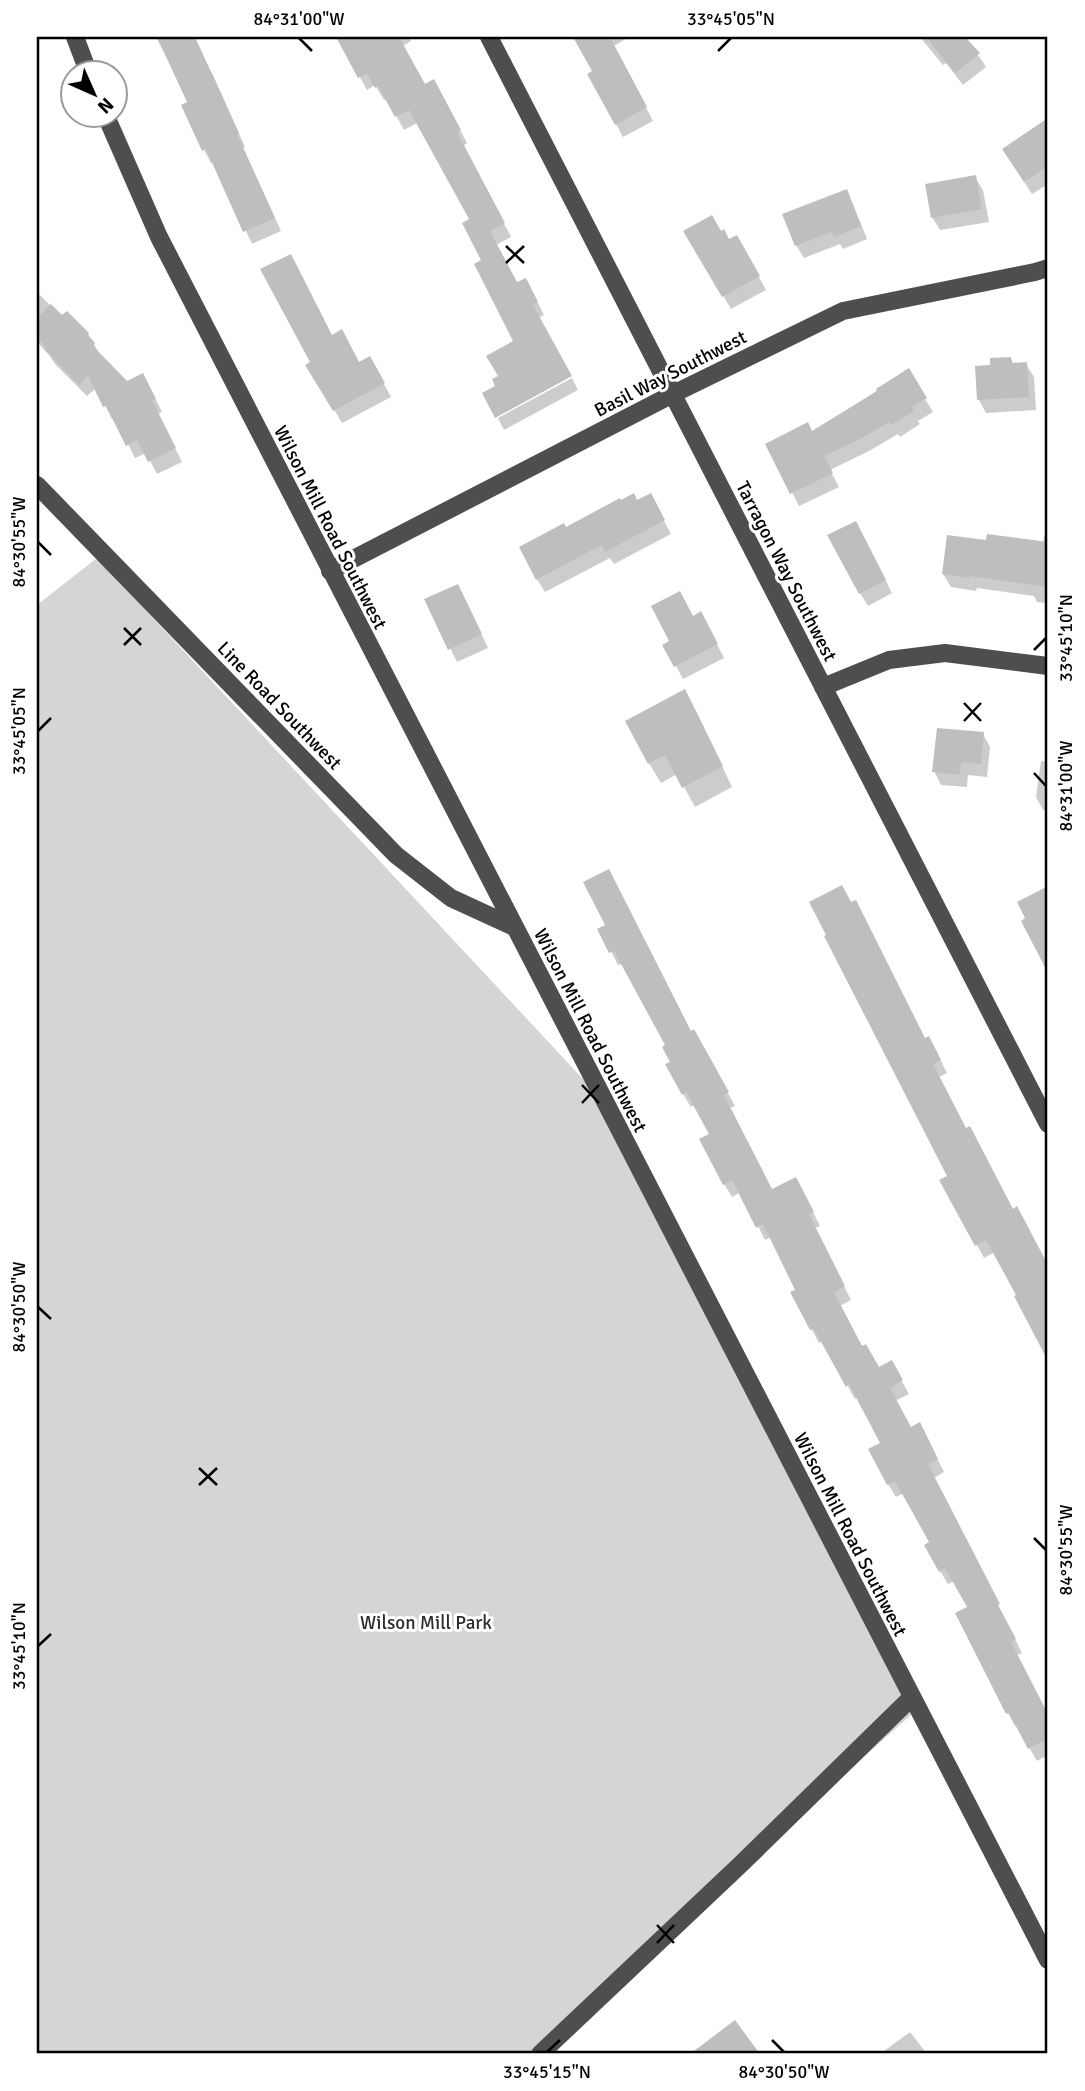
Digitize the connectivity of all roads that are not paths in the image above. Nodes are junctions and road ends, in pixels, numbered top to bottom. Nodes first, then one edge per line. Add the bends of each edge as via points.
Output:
1 (75, 37) edge
2 (489, 37) edge
3 (84, 60) edge
4 (112, 130) edge
5 (1048, 268) edge
6 (673, 394) junction
7 (37, 485) edge
8 (330, 570) junction
9 (1048, 666) edge
10 (823, 687) junction
11 (514, 927) junction
12 (1048, 1124) edge
13 (912, 1697) junction
14 (1046, 1952) edge
15 (540, 2054) edge

1 - 3 street
2 - 6 street, Tarragon Way Southwest
4 - 8 street, Wilson Mill Road Southwest via 159,237
5 - 6 street, Basil Way Southwest via 843,311
6 - 8 street, Basil Way Southwest
6 - 10 street, Tarragon Way Southwest
7 - 11 street, Line Road Southwest via 396,855 451,898
8 - 11 street, Wilson Mill Road Southwest
9 - 10 street via 945,653 889,660
10 - 12 street, Tarragon Way Southwest
11 - 13 street, Wilson Mill Road Southwest
13 - 14 street, Wilson Mill Road Southwest
13 - 15 street

